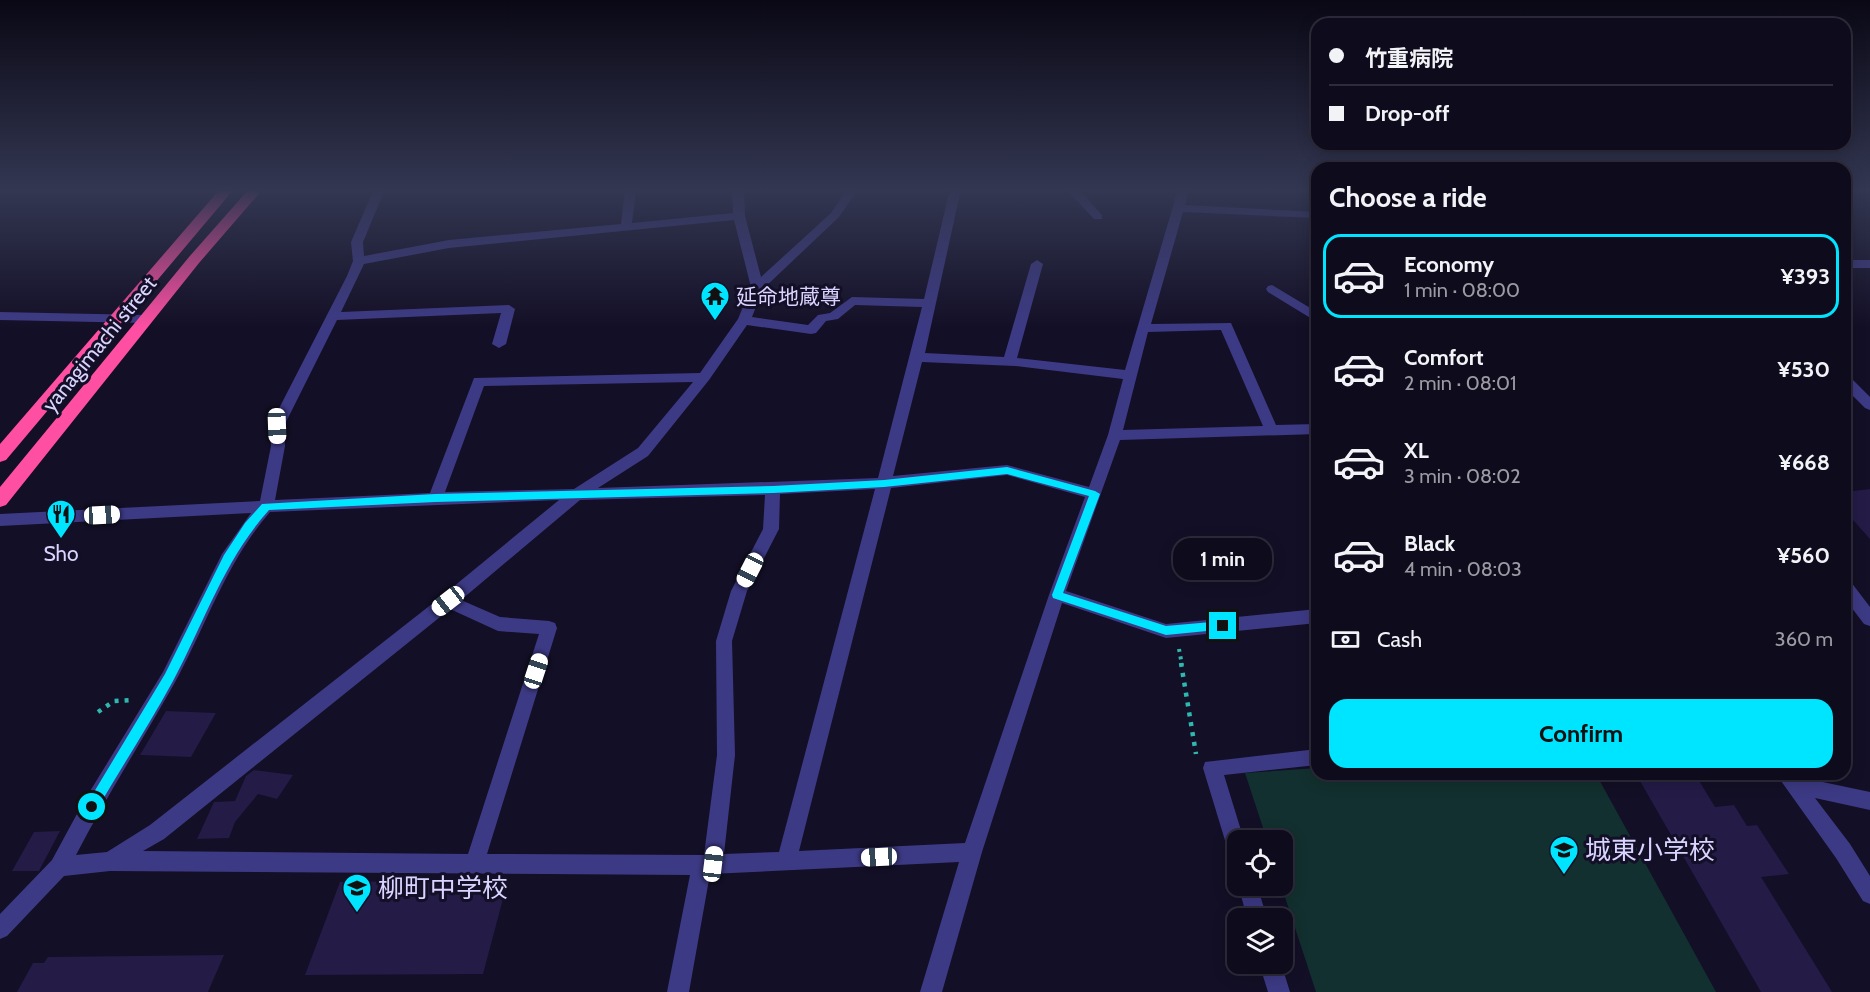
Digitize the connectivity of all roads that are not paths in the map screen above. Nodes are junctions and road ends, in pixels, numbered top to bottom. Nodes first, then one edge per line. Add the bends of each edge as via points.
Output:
1 (188, 235) edge
2 (216, 235) edge
3 (360, 235) edge
4 (540, 235) edge
5 (744, 235) edge
6 (813, 235) edge
7 (945, 235) edge
8 (1170, 235) edge
9 (358, 261) junction
10 (1037, 264) dead end
11 (1851, 264) edge
12 (1870, 264) edge
13 (757, 287) junction
14 (1272, 289) dead end
15 (928, 303) junction
16 (1311, 314) edge
17 (0, 316) edge
18 (332, 316) junction
19 (116, 318) junction
20 (146, 319) junction
21 (744, 320) junction
22 (1143, 328) junction
23 (499, 344) dead end
24 (917, 357) junction
25 (1008, 361) junction
26 (1132, 375) junction
27 (704, 376) junction
28 (1851, 385) edge
29 (1851, 399) edge
30 (1867, 400) edge
31 (1311, 429) edge
32 (1272, 431) junction
33 (1115, 435) junction
34 (0, 456) edge
35 (884, 483) junction
36 (773, 489) junction
37 (1095, 494) junction
38 (576, 495) junction
39 (435, 498) junction
40 (0, 500) edge
41 (266, 507) junction
42 (0, 520) edge
43 (1057, 595) junction
44 (1851, 595) edge
45 (448, 601) junction
46 (1311, 617) edge
47 (1870, 619) edge
48 (1311, 758) edge
49 (1790, 780) edge
50 (1793, 780) edge
51 (1870, 801) edge
52 (1231, 830) edge
53 (972, 852) junction
54 (110, 861) junction
55 (475, 862) junction
56 (786, 862) junction
57 (707, 865) junction
58 (59, 867) junction
59 (1870, 894) edge
60 (0, 929) edge
61 (1273, 974) edge
62 (678, 992) edge
63 (931, 992) edge
64 (1279, 992) edge

1 - 19 highway, yanagimachi street
2 - 20 highway, yanagimachi street
3 - 9 street
4 - 9 street via 449,244
5 - 13 street
6 - 13 street
7 - 15 street
8 - 22 street
9 - 18 street
10 - 25 street
11 - 12 street
13 - 21 street
14 - 16 street
15 - 21 street via 852,301 834,316 822,318 811,330
15 - 24 street
17 - 19 street
18 - 23 street via 509,309
18 - 41 street via 277,426 278,446
19 - 20 street
19 - 34 highway, yanagimachi street
20 - 40 highway, yanagimachi street
21 - 27 street
22 - 26 street
22 - 32 street via 1226,326
24 - 25 street
24 - 35 street
25 - 26 street
26 - 33 street
27 - 38 street via 643,452
27 - 39 street via 479,381
28 - 30 street
29 - 30 street
31 - 32 street
32 - 33 street
33 - 37 street
35 - 36 street
35 - 37 street via 1007,470
35 - 56 street
36 - 38 street
36 - 57 street via 771,529 740,591 724,641 726,755
37 - 43 street
38 - 39 street
38 - 45 street
39 - 41 street
41 - 42 street
41 - 58 street via 228,558 157,699
43 - 46 street via 1166,631
43 - 53 street
44 - 47 street
45 - 54 street via 157,831
45 - 55 street via 498,624 549,628
48 - 52 street via 1212,768
49 - 59 street
50 - 51 street
53 - 56 street
53 - 63 street
54 - 55 street
54 - 58 street
55 - 57 street
56 - 57 street
57 - 62 street
58 - 60 street
61 - 64 street

